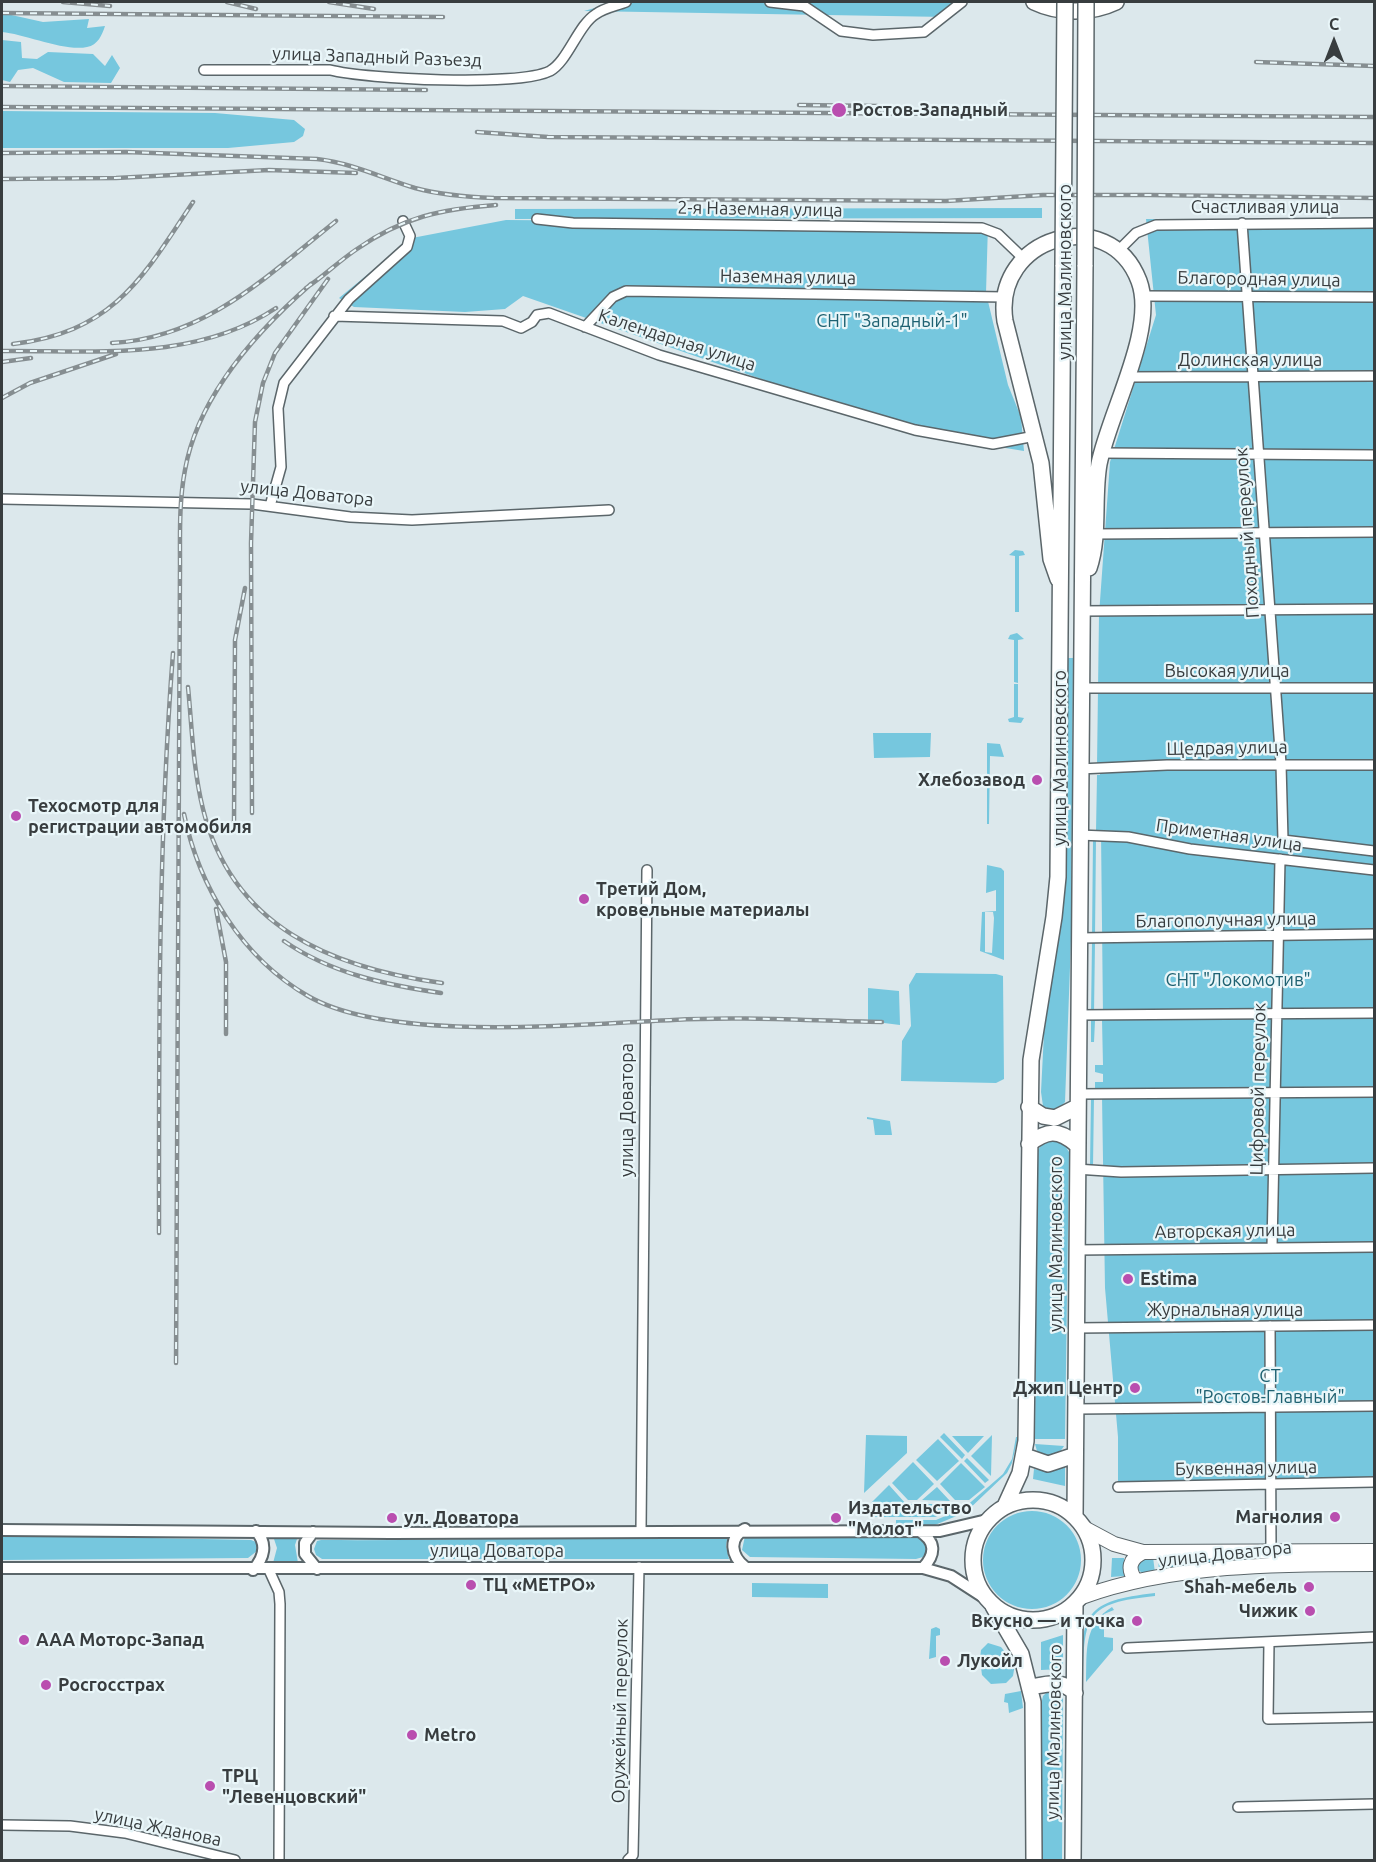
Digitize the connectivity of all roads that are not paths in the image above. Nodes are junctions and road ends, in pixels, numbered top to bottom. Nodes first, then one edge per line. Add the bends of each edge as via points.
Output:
1 (626, 2) edge
2 (770, 2) edge
3 (962, 2) edge
4 (1034, 2) edge
5 (1065, 2) edge
6 (1086, 2) edge
7 (1116, 2) edge
8 (805, 4) edge
9 (204, 70) dead end
10 (537, 219) dead end
11 (403, 221) dead end
12 (1242, 223) junction
13 (1374, 223) edge
14 (1118, 251) junction
15 (1023, 258) junction
16 (1248, 295) junction
17 (1143, 296) junction
18 (1004, 297) junction
19 (1374, 297) edge
20 (334, 316) junction
21 (585, 327) junction
22 (1252, 376) junction
23 (1374, 376) edge
24 (1126, 377) junction
25 (1035, 436) junction
26 (1102, 453) junction
27 (1259, 454) junction
28 (1374, 455) edge
29 (2, 500) edge
30 (270, 506) junction
31 (609, 510) dead end
32 (1263, 531) junction
33 (1374, 532) edge
34 (1094, 534) junction
35 (1062, 588) junction
36 (1081, 588) junction
37 (1269, 608) junction
38 (1374, 609) edge
39 (1081, 611) junction
40 (1080, 688) junction
41 (1275, 688) junction
42 (1374, 688) edge
43 (1281, 764) junction
44 (1374, 765) edge
45 (1079, 769) junction
46 (1079, 835) junction
47 (1374, 851) edge
48 (1280, 859) junction
49 (647, 870) dead end
50 (1374, 870) edge
51 (1374, 934) edge
52 (1276, 936) junction
53 (1078, 939) junction
54 (1374, 1013) edge
55 (1077, 1015) junction
56 (1276, 1015) junction
57 (1374, 1092) edge
58 (1274, 1093) junction
59 (1077, 1101) junction
60 (1029, 1107) junction
61 (1029, 1144) junction
62 (1076, 1144) junction
63 (1374, 1168) edge
64 (1076, 1169) junction
65 (1273, 1170) junction
66 (1374, 1246) edge
67 (1272, 1247) junction
68 (1076, 1250) junction
69 (1374, 1325) edge
70 (1270, 1326) junction
71 (1076, 1328) junction
72 (1374, 1406) edge
73 (1270, 1408) junction
74 (1076, 1409) junction
75 (1075, 1455) junction
76 (1025, 1456) junction
77 (1374, 1482) edge
78 (1270, 1484) junction
79 (1118, 1487) dead end
80 (1005, 1506) junction
81 (1075, 1515) junction
82 (987, 1520) junction
83 (745, 1529) junction
84 (1086, 1529) junction
85 (2, 1530) edge
86 (641, 1530) junction
87 (919, 1530) junction
88 (256, 1531) junction
89 (313, 1532) junction
90 (1271, 1551) junction
91 (1374, 1551) edge
92 (1143, 1552) junction
93 (1374, 1564) edge
94 (639, 1567) junction
95 (745, 1567) junction
96 (2, 1568) edge
97 (923, 1568) junction
98 (317, 1569) junction
99 (253, 1570) junction
100 (269, 1570) junction
101 (1136, 1581) junction
102 (1079, 1600) junction
103 (989, 1602) junction
104 (1374, 1637) edge
105 (1269, 1642) junction
106 (1127, 1648) dead end
107 (1031, 1688) junction
108 (1075, 1693) junction
109 (1374, 1717) edge
110 (1374, 1804) edge
111 (1238, 1807) dead end
112 (2, 1825) edge
113 (630, 1858) edge
114 (235, 1860) edge
115 (279, 1860) edge
116 (1034, 1860) edge
117 (1072, 1860) edge

1 - 9 street, улица Западный Разъезд via 596,14 551,70 536,74 508,78 397,78 330,70
2 - 8 street
3 - 8 street via 924,32 873,36 842,31
4 - 7 highway via 1075,11
5 - 35 highway, улица Малиновского, bridge
6 - 36 highway, улица Малиновского, bridge
10 - 15 street, 2-я Наземная улица via 573,223 982,228 998,234
11 - 20 street via 410,236 406,247
12 - 13 street, Счастливая улица
12 - 14 street, Счастливая улица via 1156,225 1136,233
12 - 16 street, Походный переулок
14 - 15 highway via 1088,238 1065,237 1044,244
14 - 17 highway via 1133,268
15 - 18 highway
16 - 17 street, Благородная улица
16 - 19 street, Благородная улица
16 - 22 street, Походный переулок
17 - 24 highway via 1143,320
18 - 21 street, Наземная улица via 626,291 614,297
18 - 25 highway via 1005,321
20 - 21 street, Календарная улица via 503,321 521,328 537,315 549,313
20 - 30 street via 284,383 278,408 280,467
21 - 25 street, Календарная улица via 658,355 915,430 993,444
22 - 23 street, Долинская улица
22 - 24 street, Долинская улица
22 - 27 street, Походный переулок
24 - 26 highway
25 - 35 highway via 1045,486 1052,559
26 - 27 street
26 - 34 highway
27 - 28 street
27 - 32 street, Походный переулок
29 - 30 street, улица Доватора
30 - 31 street, улица Доватора via 350,517 412,520
32 - 33 street
32 - 34 street
32 - 37 street, Походный переулок
34 - 36 highway via 1090,564
35 - 60 highway, улица Малиновского via 1058,877 1033,1040
36 - 39 highway, улица Малиновского
37 - 38 street
37 - 39 street
37 - 41 street, Походный переулок
39 - 40 highway, улица Малиновского
40 - 41 street, Высокая улица
40 - 45 highway, улица Малиновского
41 - 42 street, Высокая улица
41 - 43 street, Походный переулок
43 - 44 street, Щедрая улица
43 - 45 street, Щедрая улица
43 - 47 street, Походный переулок via 1283,840
45 - 46 highway, улица Малиновского
46 - 48 street, Приметная улица via 1128,837
46 - 53 highway, улица Малиновского
48 - 50 street, Приметная улица
48 - 52 street, Цифровой переулок
49 - 86 street, улица Доватора
51 - 52 street, Благополучная улица
52 - 53 street, Благополучная улица
52 - 56 street, Цифровой переулок
53 - 55 highway, улица Малиновского
54 - 56 street
55 - 56 street
55 - 59 highway, улица Малиновского
56 - 58 street, Цифровой переулок
57 - 58 street
58 - 59 street
58 - 65 street, Цифровой переулок
59 - 60 highway via 1066,1115 1055,1118 1047,1118
59 - 62 highway, улица Малиновского
60 - 61 highway, улица Малиновского
61 - 62 highway via 1054,1131
61 - 76 highway, улица Малиновского
62 - 64 highway, улица Малиновского
63 - 65 street
64 - 65 street
64 - 68 highway, улица Малиновского
65 - 67 street, Цифровой переулок
66 - 67 street, Авторская улица
67 - 68 street, Авторская улица
68 - 71 highway, улица Малиновского
69 - 70 street, Журнальная улица
70 - 71 street, Журнальная улица
70 - 73 street
71 - 74 highway, улица Малиновского
72 - 73 street
73 - 74 street
73 - 78 street
74 - 75 highway, улица Малиновского
75 - 76 highway via 1048,1464
75 - 81 highway, улица Малиновского
76 - 80 highway, улица Малиновского
77 - 78 street, Буквенная улица
78 - 79 street, Буквенная улица
78 - 90 street
80 - 81 highway via 1041,1500
80 - 82 highway
81 - 84 highway
82 - 87 street, улица Доватора via 956,1529
82 - 103 highway via 978,1534 972,1558 975,1579
83 - 86 street, улица Доватора
83 - 87 street, улица Доватора
83 - 95 street via 736,1536 733,1546 735,1558
84 - 92 main road, улица Доватора via 1114,1544
84 - 102 highway via 1094,1561 1089,1585
85 - 88 street, улица Доватора
86 - 89 street, улица Доватора
87 - 97 street via 930,1539 933,1548 932,1557
88 - 89 street, улица Доватора
88 - 99 street via 264,1547
89 - 98 street via 304,1543 305,1554
90 - 91 main road, улица Доватора
90 - 92 main road, улица Доватора
92 - 101 main road via 1130,1564
93 - 101 main road, улица Доватора via 1257,1565
94 - 95 street, улица Доватора
94 - 98 street, улица Доватора
94 - 113 street, Оружейный переулок
95 - 97 street, улица Доватора
96 - 99 street, улица Доватора
97 - 103 street, улица Доватора via 951,1576
98 - 100 street, улица Доватора
99 - 100 street, улица Доватора
100 - 115 street via 280,1604
101 - 102 main road, улица Доватора
102 - 103 highway via 1063,1613 1042,1620 1017,1619
102 - 108 highway, улица Малиновского
103 - 107 highway, улица Малиновского via 1021,1654
104 - 105 street
105 - 106 street
105 - 109 street via 1268,1719
107 - 108 highway via 1059,1684
107 - 116 highway, улица Малиновского
108 - 117 highway, улица Малиновского
110 - 111 street
112 - 114 street, улица Жданова via 106,1830

